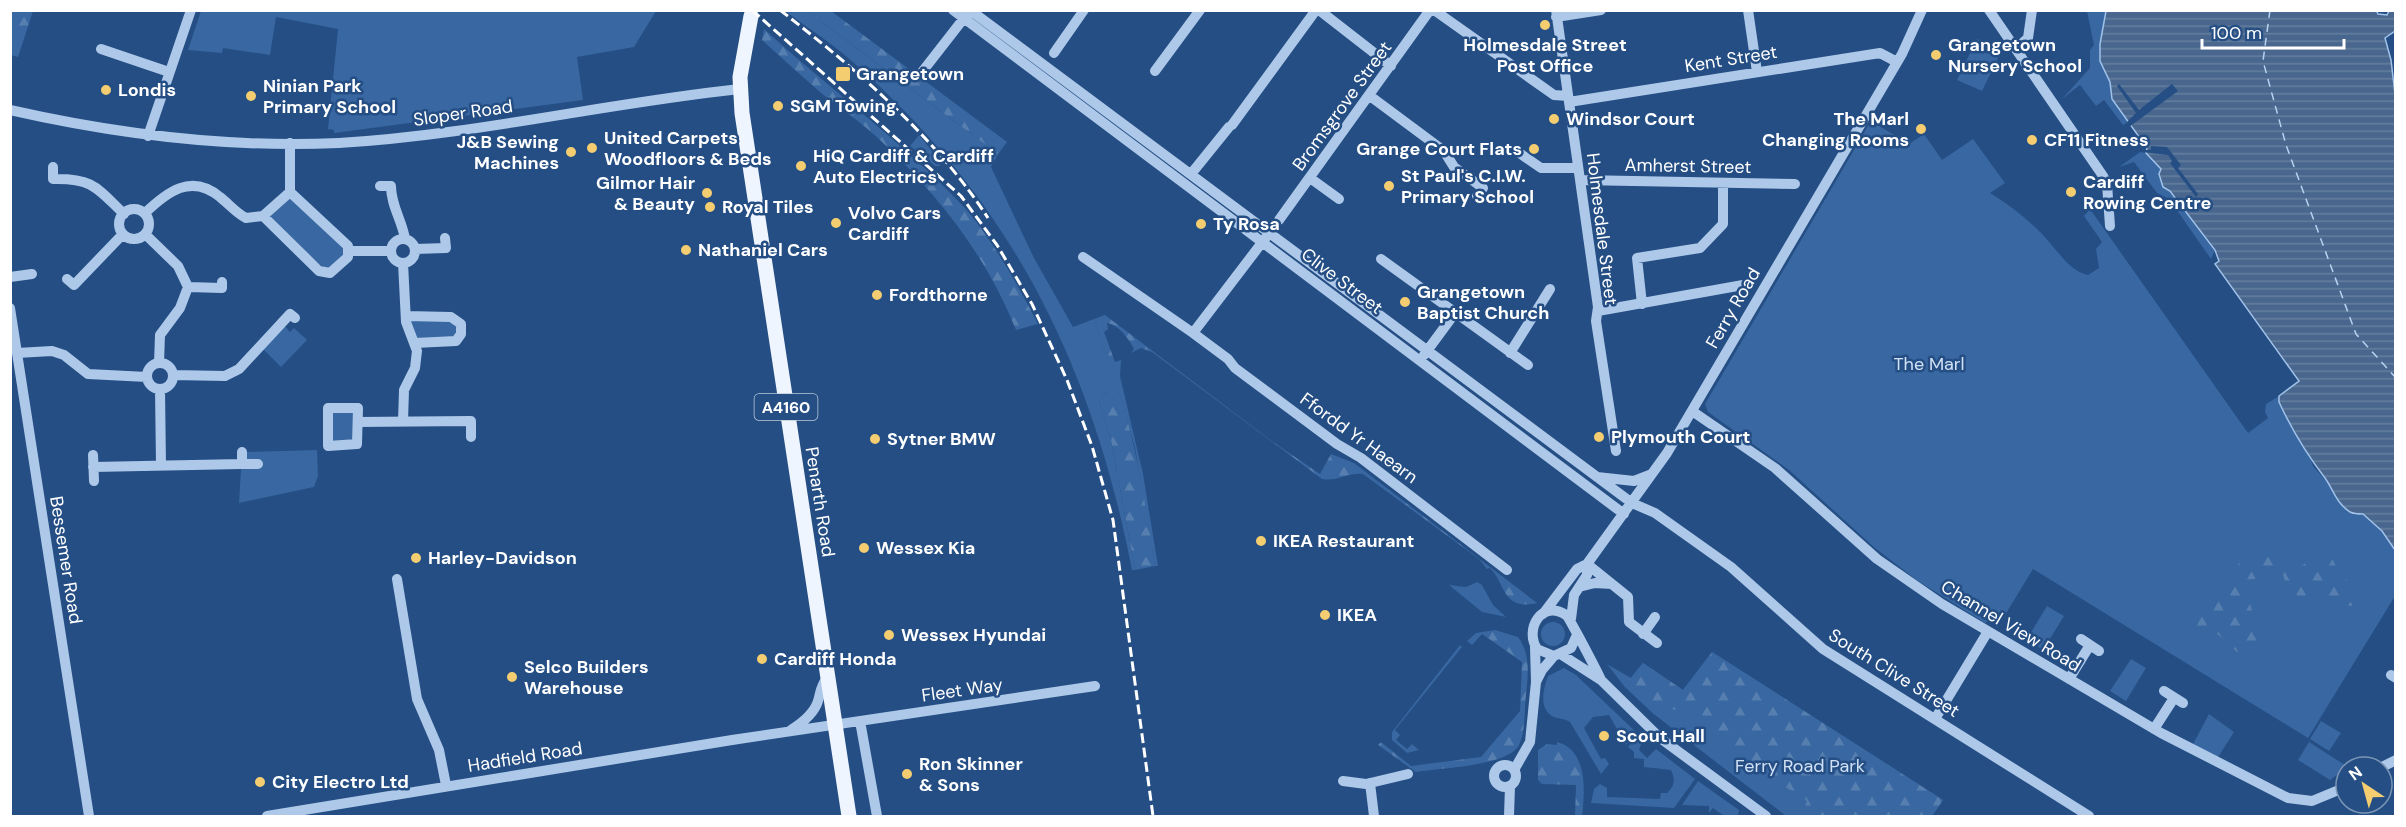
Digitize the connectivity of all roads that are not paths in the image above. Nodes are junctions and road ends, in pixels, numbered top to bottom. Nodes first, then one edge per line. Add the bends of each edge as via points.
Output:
1 (191, 10) edge
2 (954, 10) edge
3 (1083, 10) edge
4 (1200, 10) edge
5 (1318, 10) edge
6 (1432, 10) edge
7 (1601, 10) edge
8 (1748, 10) edge
9 (1922, 10) edge
10 (1989, 10) edge
11 (2032, 10) edge
12 (968, 13) edge
13 (1556, 14) edge
14 (751, 16) dead end
15 (101, 49) dead end
16 (2016, 49) junction
17 (1054, 53) dead end
18 (1897, 62) junction
19 (1391, 66) junction
20 (1155, 71) dead end
21 (169, 72) junction
22 (922, 72) dead end
23 (1757, 72) junction
24 (740, 89) junction
25 (1370, 96) junction
26 (1568, 99) junction
27 (10, 110) edge
28 (148, 136) junction
29 (290, 143) junction
30 (1515, 150) dead end
31 (53, 167) dead end
32 (1578, 168) junction
33 (1191, 174) junction
34 (1310, 178) junction
35 (1580, 180) junction
36 (1723, 184) junction
37 (1795, 184) dead end
38 (380, 186) dead end
39 (290, 192) junction
40 (1478, 196) dead end
41 (1339, 199) dead end
42 (145, 213) junction
43 (123, 214) junction
44 (263, 216) junction
45 (1279, 220) dead end
46 (2110, 226) dead end
47 (123, 234) junction
48 (145, 234) junction
49 (445, 238) dead end
50 (1266, 238) junction
51 (405, 239) junction
52 (415, 249) junction
53 (350, 251) junction
54 (391, 251) junction
55 (1083, 257) dead end
56 (1381, 260) dead end
57 (403, 263) junction
58 (32, 274) dead end
59 (10, 277) edge
60 (67, 279) dead end
61 (222, 282) dead end
62 (1743, 285) dead end
63 (188, 287) junction
64 (1551, 289) dead end
65 (1642, 304) junction
66 (10, 308) edge
67 (1598, 311) junction
68 (1455, 313) junction
69 (406, 316) junction
70 (295, 318) dead end
71 (282, 323) junction
72 (290, 332) dead end
73 (1193, 333) junction
74 (415, 343) junction
75 (1427, 351) junction
76 (17, 353) junction
77 (1510, 353) junction
78 (1420, 361) junction
79 (159, 363) junction
80 (1528, 365) dead end
81 (173, 375) junction
82 (147, 377) junction
83 (160, 388) junction
84 (1692, 411) junction
85 (403, 421) junction
86 (358, 422) junction
87 (471, 437) dead end
88 (1616, 451) dead end
89 (242, 452) dead end
90 (242, 464) junction
91 (258, 464) dead end
92 (161, 465) junction
93 (1652, 474) junction
94 (1597, 477) junction
95 (94, 481) dead end
96 (1632, 503) junction
97 (1624, 514) junction
98 (1587, 564) junction
99 (1507, 570) dead end
100 (397, 579) dead end
101 (1612, 584) junction
102 (1579, 587) junction
103 (1543, 614) junction
104 (1655, 617) dead end
105 (1571, 619) junction
106 (1988, 633) junction
107 (1643, 634) junction
108 (1576, 637) junction
109 (1657, 643) dead end
110 (2090, 645) dead end
111 (1535, 647) junction
112 (1558, 656) junction
113 (827, 678) junction
114 (2069, 679) junction
115 (1601, 680) junction
116 (1536, 682) junction
117 (1095, 686) dead end
118 (2164, 691) dead end
119 (1935, 719) junction
120 (860, 721) junction
121 (834, 725) junction
122 (2154, 729) junction
123 (788, 731) junction
124 (1514, 770) junction
125 (1408, 774) dead end
126 (1343, 781) dead end
127 (1370, 783) junction
128 (446, 786) junction
129 (1510, 786) junction
130 (2334, 793) edge
131 (292, 815) edge
132 (89, 816) edge
133 (267, 816) edge
134 (849, 816) edge
135 (877, 816) edge
136 (1374, 816) edge
137 (1509, 816) edge
138 (1766, 816) edge
139 (2089, 816) edge

1 - 21 street
2 - 12 street, Clive Street
3 - 17 street
4 - 20 street
5 - 19 street
5 - 33 street
6 - 19 street, Bromsgrove Street
6 - 26 street via 1554,95
7 - 13 street
8 - 23 street
9 - 18 street, Ferry Road
10 - 16 street
11 - 16 street via 2028,38
12 - 22 street
12 - 33 street, Clive Street
12 - 50 street, Clive Street
13 - 26 street, Holmesdale Street
14 - 24 main road, Penarth Road / A4160
15 - 21 street
16 - 46 street via 2103,176
18 - 23 street, Kent Street via 1880,53
18 - 84 street, Ferry Road
19 - 25 street, Bromsgrove Street
21 - 28 street
23 - 26 street, Kent Street
24 - 29 street, Sloper Road via 472,129 338,143
24 - 113 main road, Penarth Road / A4160
25 - 34 street, Bromsgrove Street
25 - 40 street via 1444,151 1454,167 1483,188
26 - 32 street, Holmesdale Street
27 - 28 street, Sloper Road
28 - 29 street, Sloper Road
29 - 39 street
30 - 32 street via 1541,168
31 - 43 street via 53,179 89,182
32 - 35 street, Holmesdale Street
33 - 50 street, Clive Street
34 - 41 street
34 - 45 street, Bromsgrove Street
35 - 36 street, Amherst Street
35 - 67 street, Holmesdale Street
36 - 37 street, Amherst Street
36 - 65 street via 1723,224 1700,248 1637,258
38 - 51 street via 391,186 391,201 401,219
39 - 44 street
39 - 53 street
42 - 43 street via 135,209
42 - 44 street via 168,192 195,185 217,195 246,218
42 - 48 street via 149,224
43 - 47 street via 119,225
44 - 53 street via 325,273 341,265
47 - 48 street via 136,239
47 - 60 street via 74,285
48 - 63 street via 178,266
49 - 52 street via 446,248
50 - 73 street
50 - 75 street, Clive Street
50 - 78 street, Clive Street
51 - 52 street
51 - 54 street via 394,244
52 - 57 street via 412,259
53 - 54 street
54 - 57 street via 394,259
55 - 73 street, Ffordd Yr Haearn
56 - 68 street
57 - 69 street
58 - 59 street
61 - 63 street via 222,288
62 - 65 street
63 - 79 street via 180,308 160,335
64 - 77 street
65 - 67 street
66 - 76 street, Bessemer Road
67 - 88 street, Holmesdale Street via 1596,321
68 - 75 street
68 - 77 street
69 - 74 street
69 - 74 street via 452,317 461,324 456,341
70 - 71 street via 290,314
71 - 72 street
71 - 81 street via 238,369 225,376
73 - 99 street, Ffordd Yr Haearn
74 - 85 street via 417,358 404,390
75 - 78 street
75 - 94 street, Clive Street
76 - 82 street via 52,351 64,355 88,374
76 - 132 street, Bessemer Road
77 - 80 street
78 - 97 street, Clive Street
79 - 81 street via 168,365
79 - 82 street
81 - 83 street via 171,383
82 - 83 street
83 - 92 street
84 - 93 street, Ferry Road
84 - 106 street, Channel View Road via 1775,468 1890,568
85 - 86 street
85 - 87 street via 471,421
86 - 86 street via 358,408 328,408 328,446 357,444
89 - 90 street
90 - 91 street
90 - 92 street
92 - 95 street via 93,461
93 - 94 street, Clive Street via 1628,481
93 - 96 street, Ferry Road
94 - 96 street, Clive Street
96 - 97 street, Ferry Road
96 - 119 street, South Clive Street via 1655,513 1731,567 1823,650
97 - 98 street, Ferry Road
98 - 101 street
98 - 102 street, Ferry Road via 1587,575
98 - 103 street, Ferry Road via 1577,569
100 - 128 street via 417,699 439,750
101 - 102 street
101 - 107 street via 1628,597 1627,619
102 - 105 street, Ferry Road
103 - 105 street via 1557,611
103 - 111 street, Ferry Road via 1532,626
104 - 107 street
105 - 108 street, Ferry Road
106 - 114 street, Channel View Road
106 - 119 street
107 - 109 street
108 - 112 street via 1571,648
108 - 115 street, Ferry Road
110 - 114 street
111 - 112 street, Ferry Road via 1543,654
111 - 116 street
112 - 115 street, Ferry Road
112 - 116 street via 1542,670
113 - 121 main road, Penarth Road / A4160
113 - 123 street, Hadfield Road via 812,712
114 - 122 street, Channel View Road
115 - 138 street, Ferry Road via 1660,738
116 - 124 street via 1530,742
117 - 120 street, Fleet Way
118 - 122 street via 2178,700
119 - 139 street, South Clive Street
120 - 121 street, Fleet Way
120 - 135 street
121 - 123 street, Hadfield Road
121 - 134 main road, Penarth Road / A4160
122 - 130 street, Channel View Road via 2288,798 2312,801
123 - 128 street, Hadfield Road
124 - 129 street via 1515,781
124 - 129 street via 1502,766 1494,774 1499,785
125 - 127 street
126 - 127 street
127 - 136 street
128 - 131 street, Hadfield Road
129 - 137 street
131 - 133 street, Hadfield Road

